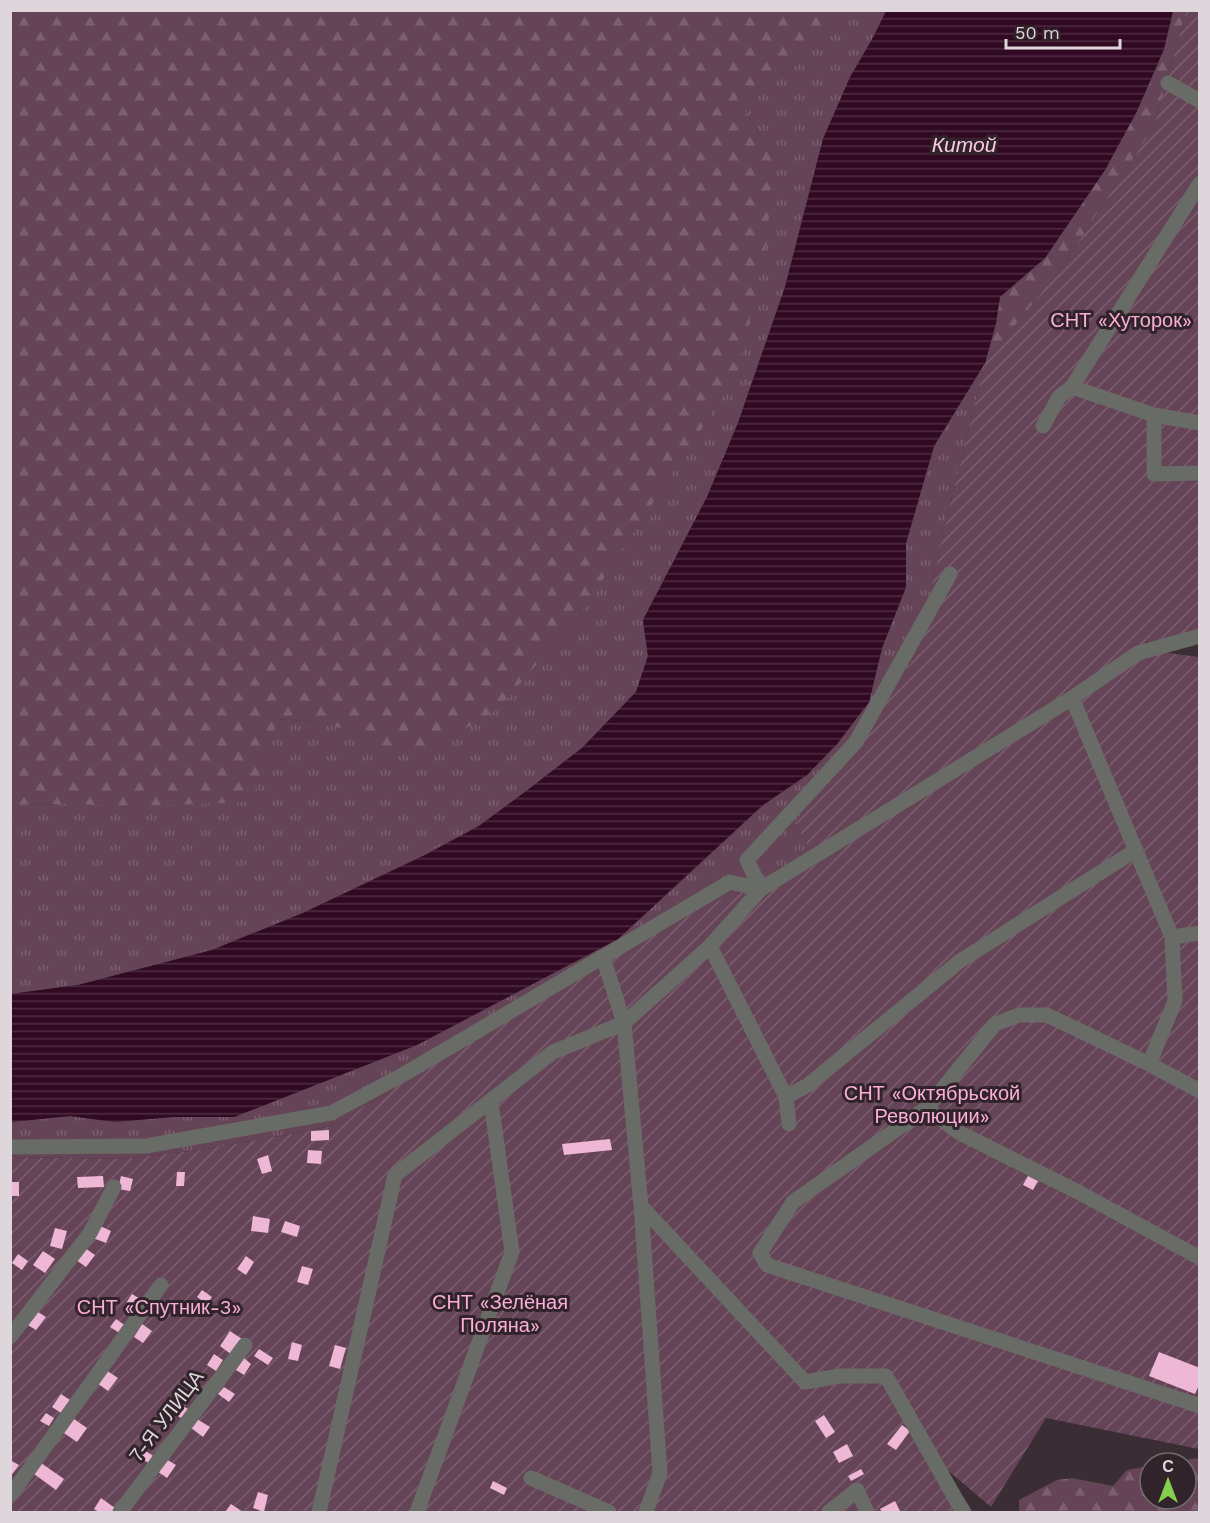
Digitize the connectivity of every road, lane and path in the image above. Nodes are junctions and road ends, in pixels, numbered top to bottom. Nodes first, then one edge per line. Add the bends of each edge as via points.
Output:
1 (1168, 83) dead end
2 (1200, 101) edge
3 (1200, 183) edge
4 (1072, 387) junction
5 (1154, 415) junction
6 (1200, 423) edge
7 (1043, 426) dead end
8 (1200, 473) edge
9 (950, 574) dead end
10 (1200, 636) edge
11 (1072, 698) junction
12 (1136, 850) junction
13 (761, 889) junction
14 (1200, 933) edge
15 (1172, 937) junction
16 (710, 946) junction
17 (603, 957) junction
18 (624, 1023) junction
19 (1149, 1064) junction
20 (1200, 1091) edge
21 (786, 1097) junction
22 (491, 1102) junction
23 (927, 1108) junction
24 (789, 1124) dead end
25 (10, 1147) edge
26 (114, 1187) dead end
27 (641, 1206) junction
28 (1200, 1258) edge
29 (161, 1285) dead end
30 (10, 1337) edge
31 (245, 1345) dead end
32 (1200, 1406) edge
33 (531, 1478) dead end
34 (10, 1496) edge
35 (120, 1512) edge
36 (320, 1512) edge
37 (417, 1512) edge
38 (609, 1512) edge
39 (646, 1512) edge
40 (830, 1512) edge
41 (867, 1512) edge
42 (963, 1512) edge

1 - 2 street
3 - 4 street
4 - 5 street
4 - 7 street via 1059,397
5 - 6 street
5 - 8 street via 1154,474
9 - 13 street via 856,742 747,860
10 - 11 street via 1138,653
11 - 12 street
11 - 13 street
12 - 15 street
12 - 21 street via 960,961 808,1085
13 - 16 street
13 - 17 street via 730,882
14 - 15 street
15 - 19 street via 1175,1001
16 - 18 street
16 - 21 street
17 - 18 street
17 - 25 street via 331,1113 146,1146
18 - 22 street via 553,1052
18 - 27 street
19 - 20 street
19 - 23 street via 1047,1015 1019,1015 995,1024
21 - 24 street
22 - 36 street via 395,1175
22 - 37 street via 512,1252
23 - 28 street via 958,1132
23 - 32 street via 793,1202 760,1253 767,1265
26 - 30 street via 90,1233
27 - 39 street via 660,1473
27 - 42 street via 804,1382 840,1376 886,1376
29 - 34 street
31 - 35 street, 7-Я УЛИЦА
33 - 38 street
40 - 41 street via 857,1490

